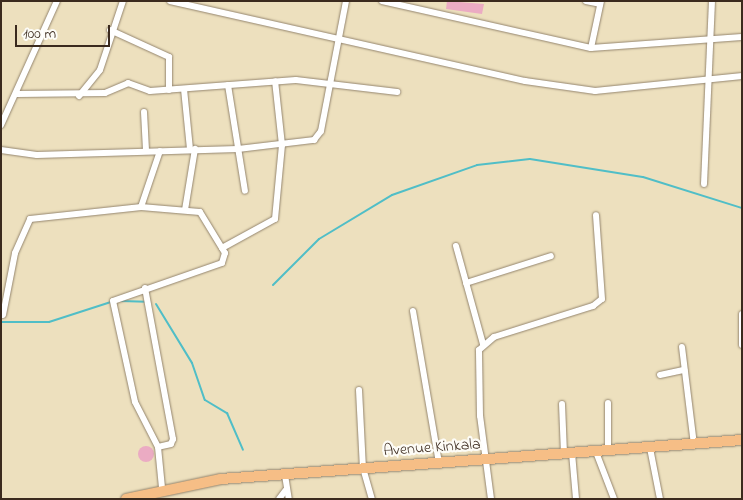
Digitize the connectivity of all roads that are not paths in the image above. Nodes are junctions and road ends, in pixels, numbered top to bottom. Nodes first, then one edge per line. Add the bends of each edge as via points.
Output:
1 (57, 1) edge
2 (123, 1) edge
3 (170, 1) edge
4 (346, 1) edge
5 (382, 1) edge
6 (586, 1) edge
7 (712, 1) edge
8 (600, 3) edge
9 (193, 4) edge
10 (110, 30) junction
11 (742, 36) edge
12 (339, 37) junction
13 (708, 39) junction
14 (591, 48) junction
15 (742, 76) edge
16 (274, 81) junction
17 (709, 81) junction
18 (330, 83) junction
19 (228, 84) junction
20 (184, 89) junction
21 (169, 90) junction
22 (397, 92) dead end
23 (17, 94) junction
24 (79, 96) junction
25 (144, 112) dead end
26 (1, 125) edge
27 (282, 145) junction
28 (193, 149) junction
29 (238, 149) junction
30 (1, 150) edge
31 (160, 151) junction
32 (146, 152) junction
33 (704, 184) dead end
34 (245, 191) dead end
35 (141, 207) junction
36 (185, 210) junction
37 (596, 215) dead end
38 (456, 246) dead end
39 (222, 248) junction
40 (551, 256) dead end
41 (466, 283) junction
42 (145, 288) junction
43 (413, 311) dead end
44 (3, 314) dead end
45 (742, 314) edge
46 (482, 344) junction
47 (742, 345) edge
48 (682, 347) dead end
49 (684, 370) junction
50 (660, 375) dead end
51 (359, 390) dead end
52 (608, 403) dead end
53 (562, 404) dead end
54 (742, 440) edge
55 (694, 445) junction
56 (158, 447) junction
57 (650, 448) junction
58 (608, 451) junction
59 (596, 452) junction
60 (568, 454) junction
61 (484, 459) junction
62 (440, 463) junction
63 (362, 468) junction
64 (285, 475) junction
65 (162, 488) junction
66 (285, 491) junction
67 (126, 499) edge
68 (279, 499) edge
69 (289, 499) edge
70 (372, 499) edge
71 (491, 499) edge
72 (576, 499) edge
73 (614, 499) edge
74 (660, 499) edge

1 - 23 street
2 - 10 street
3 - 9 street
4 - 12 street
5 - 14 street
6 - 8 street
7 - 13 street
8 - 14 street
9 - 12 street
10 - 21 street via 169,57
10 - 24 street via 100,70
11 - 13 street
12 - 17 street via 525,81 595,91
12 - 18 street
13 - 14 street
13 - 17 street
15 - 17 street
16 - 18 street
16 - 19 street
16 - 27 street
17 - 33 street
18 - 22 street
18 - 27 street via 318,135
19 - 20 street
19 - 29 street
20 - 21 street
20 - 28 street
21 - 24 street via 150,91 128,83 105,93
23 - 24 street
23 - 26 street
25 - 32 street
27 - 29 street
27 - 39 street via 275,219
28 - 29 street
28 - 31 street
28 - 36 street
29 - 34 street
30 - 32 street via 36,155
31 - 32 street
31 - 35 street
35 - 36 street
35 - 44 street via 30,219 15,253
36 - 39 street via 200,212
37 - 46 street via 602,299
38 - 41 street
39 - 42 street via 224,258 218,265
40 - 41 street
41 - 46 street
42 - 56 street via 172,439 171,444
42 - 56 street via 113,301 135,402
43 - 62 street
45 - 47 street
46 - 61 street via 477,360
48 - 49 street
49 - 50 street
49 - 55 street
51 - 63 street
52 - 58 street
53 - 60 street
54 - 55 main road, Avenue Kinkala
55 - 57 main road, Avenue Kinkala
56 - 65 street
57 - 58 main road, Avenue Kinkala
57 - 74 street
58 - 59 main road, Avenue Kinkala
59 - 60 main road, Avenue Kinkala
59 - 73 street
60 - 61 main road, Avenue Kinkala
60 - 72 street
61 - 62 main road, Avenue Kinkala
61 - 71 street
62 - 63 main road, Avenue Kinkala
63 - 64 main road, Avenue Kinkala
63 - 70 street
64 - 65 main road, Avenue Kinkala
64 - 66 street
65 - 67 main road, Avenue Kinkala
66 - 68 street
66 - 69 street

